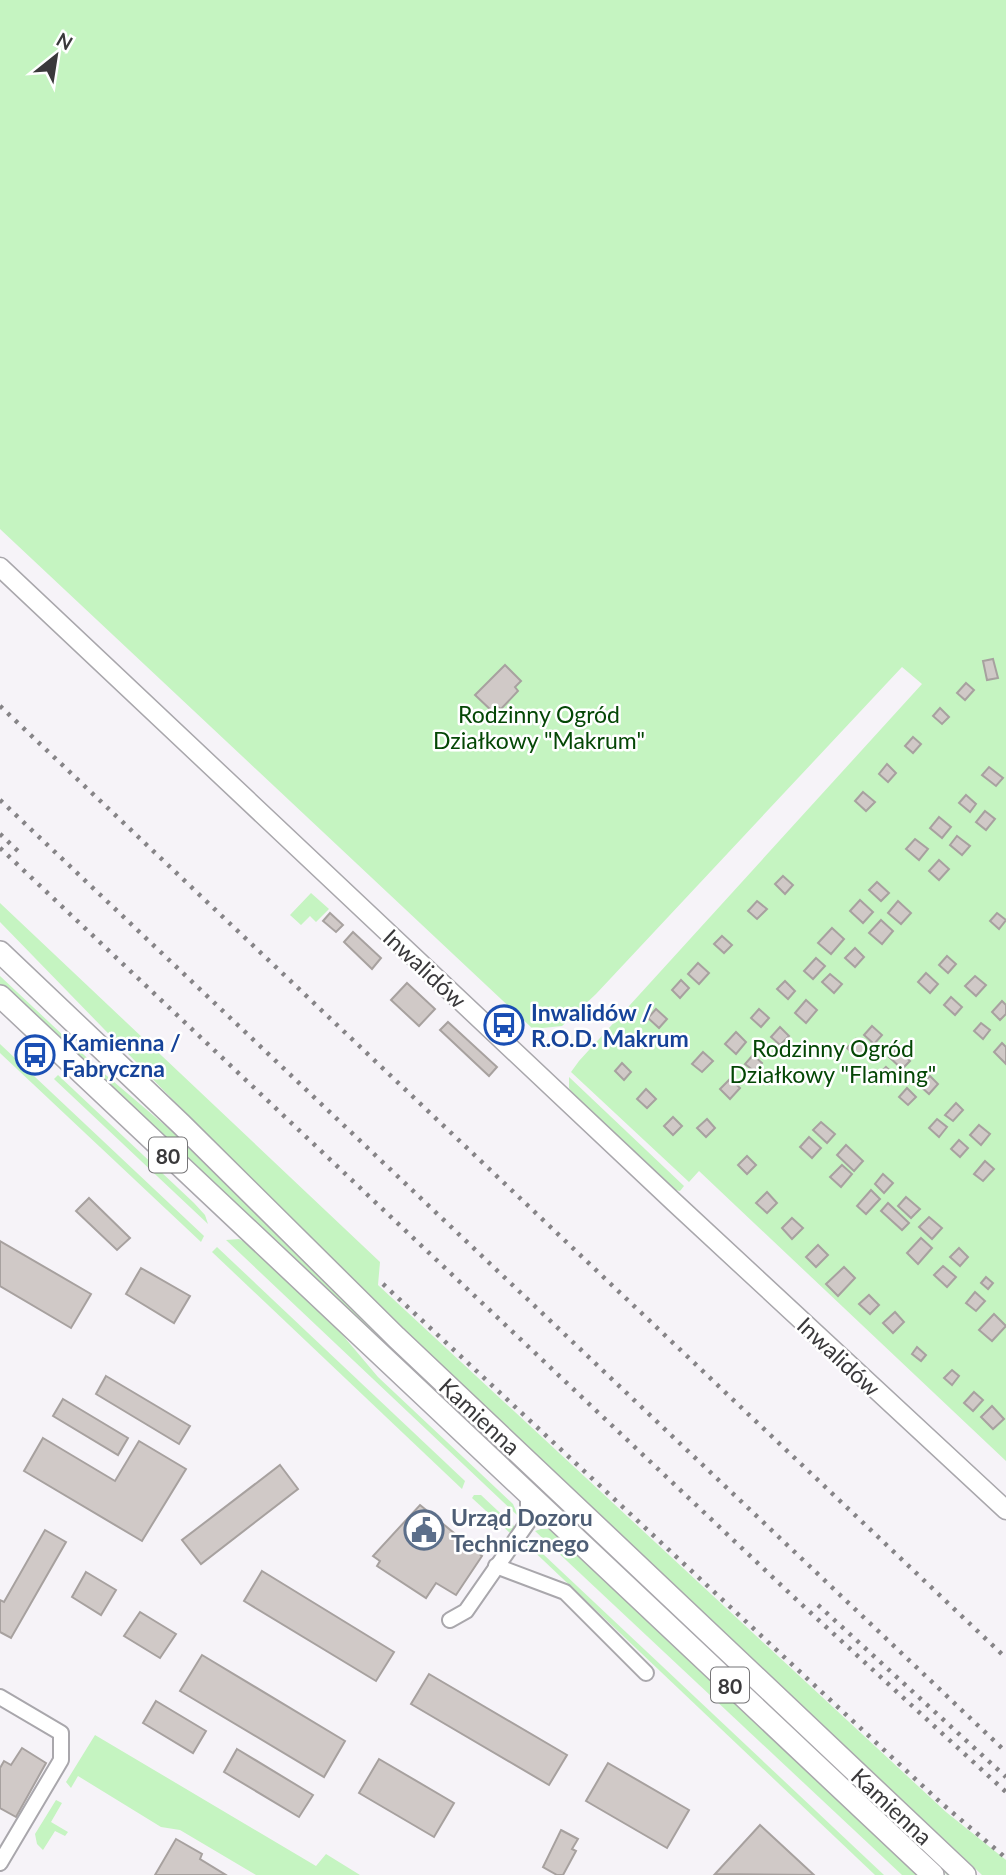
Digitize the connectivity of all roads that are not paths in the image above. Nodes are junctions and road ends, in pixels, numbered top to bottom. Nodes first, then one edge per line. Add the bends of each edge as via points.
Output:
1 (0, 568) edge
2 (0, 952) edge
3 (0, 996) edge
4 (528, 1494) junction
5 (1006, 1510) edge
6 (554, 1519) junction
7 (528, 1522) junction
8 (496, 1566) junction
9 (450, 1620) dead end
10 (646, 1673) dead end
11 (0, 1697) edge
12 (0, 1863) edge
13 (933, 1875) edge
14 (965, 1875) edge

1 - 5 street, Inwalidów
2 - 14 main road, Kamienna / 80 via 396,1338
3 - 4 main road, Kamienna / 80
4 - 6 main road, Kamienna / 80
4 - 7 street
6 - 7 street
6 - 13 main road, Kamienna / 80
7 - 8 street
8 - 9 street via 466,1611
8 - 10 street via 565,1592
11 - 12 street via 61,1733 61,1760

